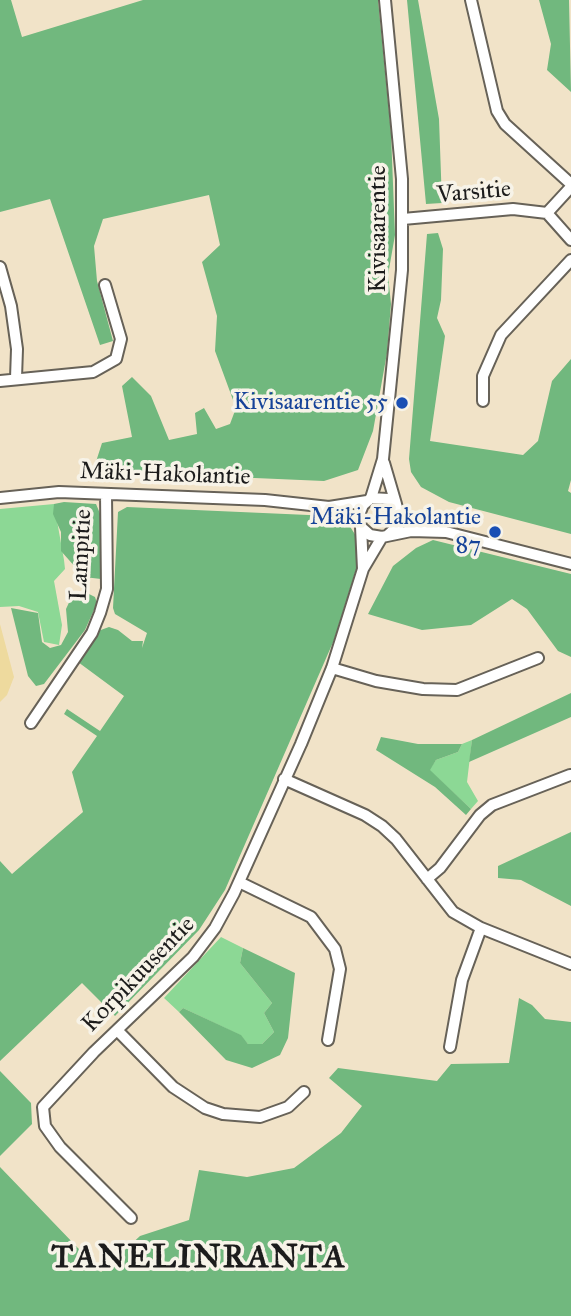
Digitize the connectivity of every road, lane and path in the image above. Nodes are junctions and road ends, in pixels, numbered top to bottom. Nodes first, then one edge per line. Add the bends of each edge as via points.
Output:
1 (385, 0) edge
2 (471, 0) edge
3 (571, 186) edge
4 (547, 213) junction
5 (403, 219) junction
6 (571, 240) edge
7 (571, 260) edge
8 (0, 267) edge
9 (105, 285) dead end
10 (16, 378) junction
11 (0, 381) edge
12 (483, 401) dead end
13 (383, 458) junction
14 (106, 494) junction
15 (0, 498) edge
16 (369, 500) junction
17 (329, 507) junction
18 (398, 510) junction
19 (360, 523) junction
20 (446, 532) junction
21 (385, 536) junction
22 (571, 564) edge
23 (363, 569) junction
24 (538, 658) dead end
25 (332, 668) junction
26 (30, 723) dead end
27 (570, 775) edge
28 (284, 779) junction
29 (427, 879) junction
30 (239, 882) junction
31 (481, 928) junction
32 (571, 964) edge
33 (117, 1030) junction
34 (328, 1040) dead end
35 (450, 1047) dead end
36 (304, 1092) dead end
37 (131, 1218) dead end

1 - 5 street, Kivisaarentie via 400,136
2 - 3 street via 497,111
3 - 4 street
4 - 5 street, Varsitie via 513,209
4 - 6 street
5 - 13 street, Kivisaarentie via 400,312
7 - 12 street via 501,335 484,376
8 - 10 street via 16,338
9 - 10 street via 121,339 116,359 93,372
10 - 11 street
13 - 16 street, Kivisaarentie
13 - 18 street, Kivisaarentie
14 - 15 street, Mäki-Hakolantie via 59,492
14 - 17 street, Mäki-Hakolantie
14 - 26 street, Lampitie via 107,589 100,613 92,633
16 - 17 street, Mäki-Hakolantie
16 - 18 street via 388,499
16 - 19 street via 360,509
17 - 19 street, Mäki-Hakolantie
18 - 20 street via 411,521
18 - 21 street via 398,526
19 - 21 street via 370,535
19 - 23 street, Korpikuusentie
20 - 21 street
20 - 22 street
21 - 23 street, Korpikuusentie
23 - 25 street, Korpikuusentie
24 - 25 street via 457,690 376,681
25 - 28 street, Korpikuusentie
27 - 29 street via 492,805
28 - 29 street via 382,826
28 - 30 street, Korpikuusentie
29 - 31 street via 453,912
30 - 33 street, Korpikuusentie via 215,928 193,957
30 - 34 street via 312,917 335,949 340,969
31 - 32 street
31 - 35 street via 463,980
33 - 36 street via 173,1087 223,1114 260,1116 288,1107
33 - 37 street, Korpikuusentie via 47,1100 42,1112 45,1126 60,1147

